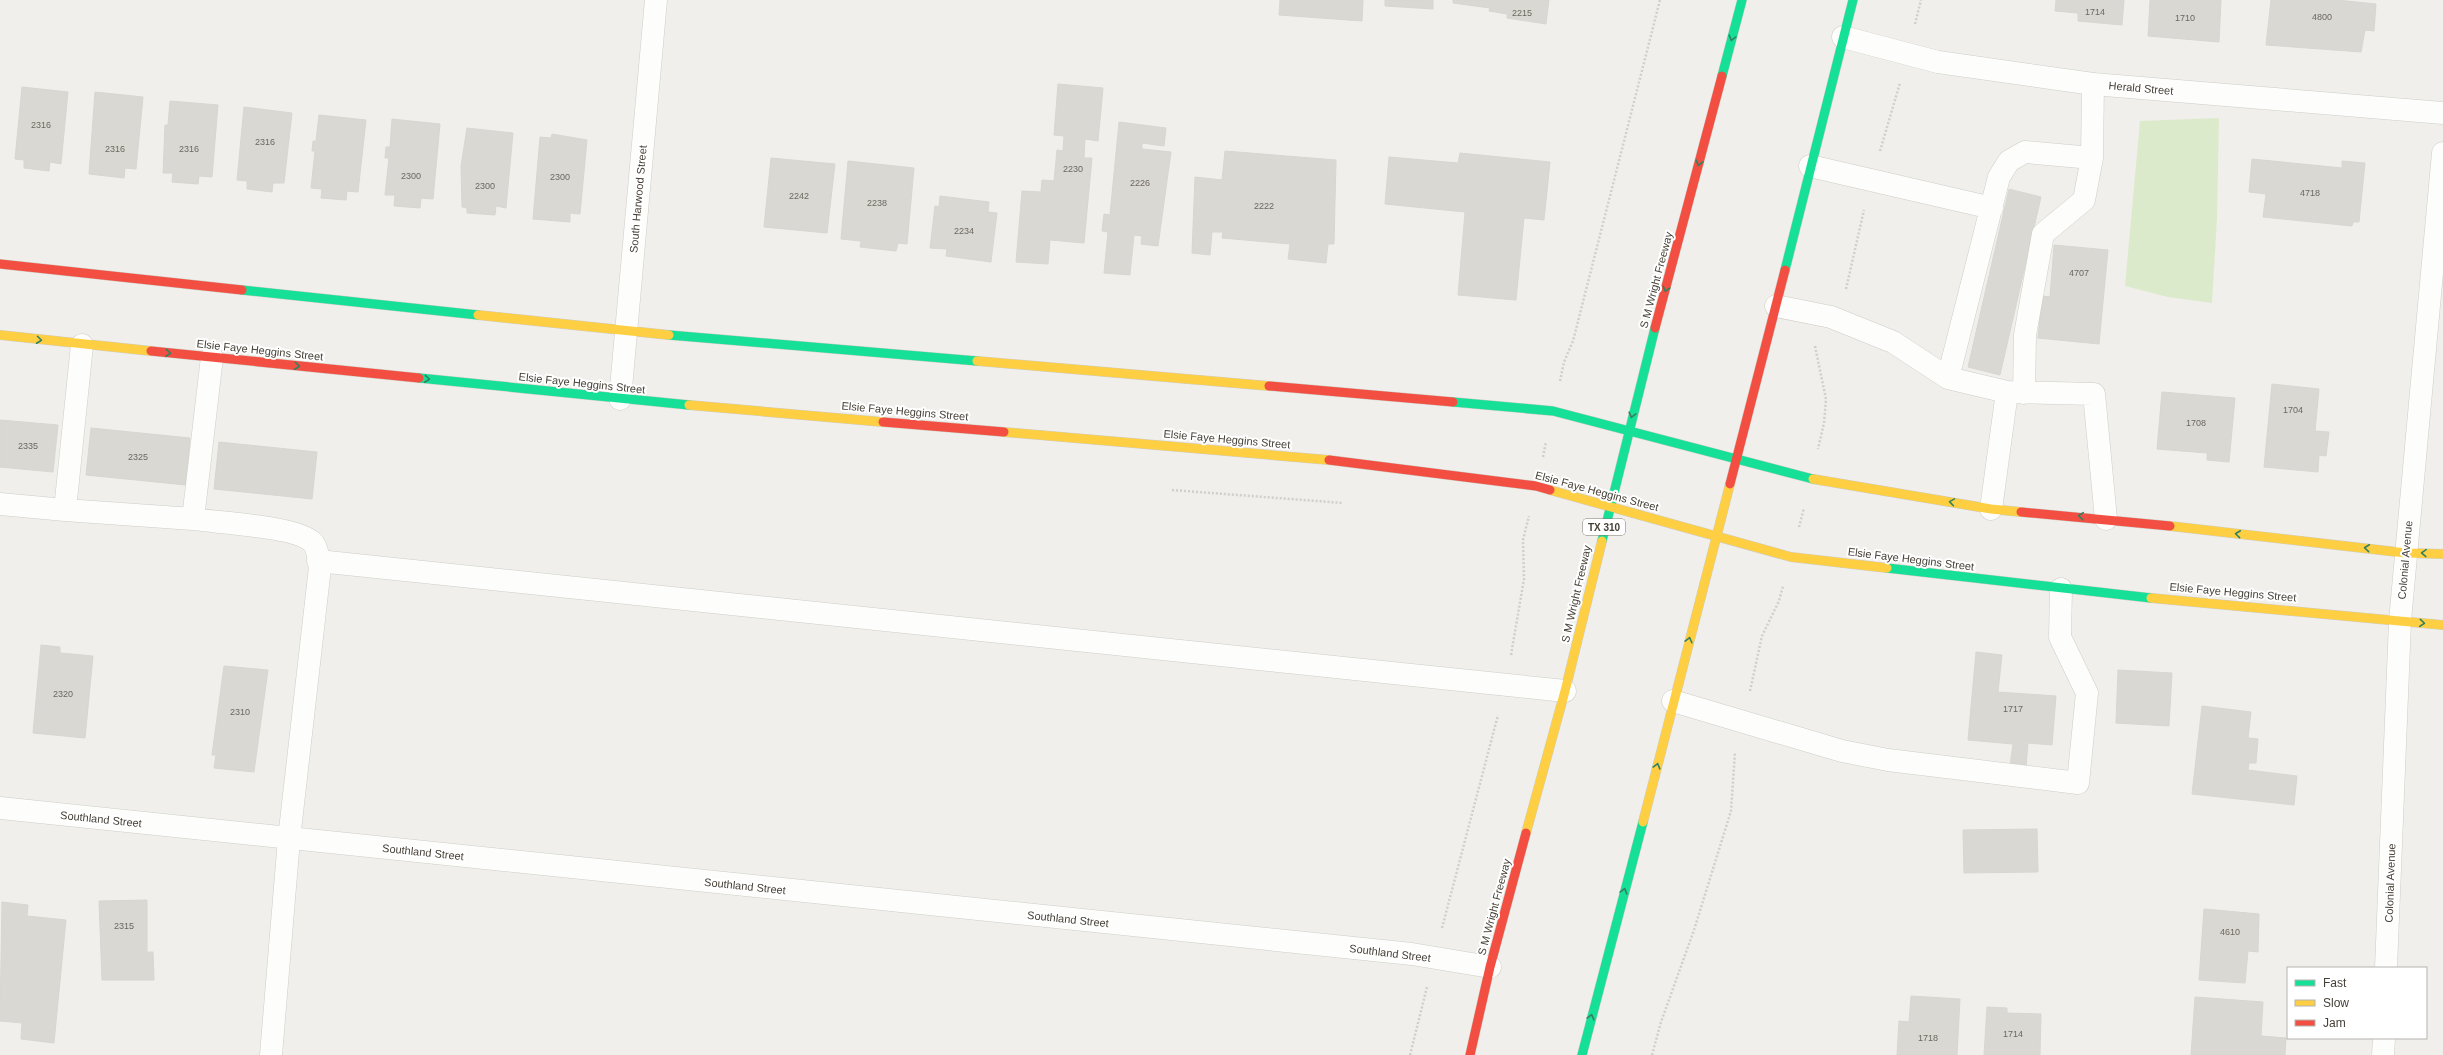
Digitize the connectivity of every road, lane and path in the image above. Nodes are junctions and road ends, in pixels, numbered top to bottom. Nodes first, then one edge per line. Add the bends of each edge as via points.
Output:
1 (656, 0) edge
2 (1660, 0) edge
3 (1742, 0) edge
4 (1853, 0) edge
5 (1920, 0) edge
6 (1917, 15) dead end
7 (1843, 37) junction
8 (2094, 84) junction
9 (1898, 90) dead end
10 (2443, 113) edge
11 (2443, 153) edge
12 (2092, 158) junction
13 (1810, 166) junction
14 (1872, 180) junction
15 (1994, 219) junction
16 (0, 264) edge
17 (1776, 306) junction
18 (1831, 317) junction
19 (627, 331) junction
20 (0, 335) edge
21 (82, 345) junction
22 (212, 357) junction
23 (1948, 378) junction
24 (2015, 392) junction
25 (620, 399) junction
26 (1553, 411) junction
27 (1628, 432) junction
28 (1735, 461) junction
29 (1811, 479) junction
30 (1536, 486) junction
31 (1172, 490) dead end
32 (1343, 503) dead end
33 (0, 504) edge
34 (1608, 507) junction
35 (1991, 509) junction
36 (65, 510) junction
37 (2106, 519) junction
38 (192, 520) junction
39 (1716, 536) junction
40 (2406, 553) junction
41 (2443, 554) edge
42 (1791, 557) junction
43 (318, 561) junction
44 (2061, 589) junction
45 (2400, 621) junction
46 (2443, 625) edge
47 (1506, 684) junction
48 (1565, 691) junction
49 (1673, 701) junction
50 (1743, 722) junction
51 (0, 808) edge
52 (289, 839) junction
53 (1434, 958) junction
54 (1490, 967) junction
55 (2386, 967) edge
56 (2384, 1039) edge
57 (271, 1055) edge
58 (1410, 1055) edge
59 (1470, 1055) edge
60 (1582, 1055) edge
61 (1652, 1055) edge
62 (2383, 1055) edge

1 - 19 street, South Harwood Street
2 - 26 path
3 -> 27 main road, S M Wright Freeway / TX 310
4 - 7 main road
5 - 6 path
7 - 8 street, Herald Street via 1938,62
7 - 13 main road
8 - 10 street, Herald Street
8 - 12 street
9 - 14 path
11 - 40 street, Colonial Avenue
12 - 15 street via 2025,152 2009,161 1999,178
12 - 24 street via 2084,200 2038,233 2018,333
13 - 14 street
13 - 17 main road
14 - 15 street
14 - 18 path via 1845,290
15 - 23 street via 1971,322
16 - 19 main road
17 - 18 street
17 - 28 main road
18 - 23 street via 1893,342
18 - 29 path via 1817,338 1815,349 1826,399 1824,423
19 - 25 street, South Harwood Street
19 - 26 main road
20 -> 21 main road, Elsie Faye Heggins Street
21 -> 22 main road, Elsie Faye Heggins Street
21 - 36 street
22 -> 25 main road, Elsie Faye Heggins Street
22 - 38 street
23 - 24 street
24 - 35 street
24 - 37 street via 2094,394
25 - 30 main road, Elsie Faye Heggins Street via 1319,459
26 - 27 main road
26 - 30 path
27 - 28 main road
27 - 34 main road, S M Wright Freeway / TX 310
28 - 29 main road
28 - 39 main road
35 -> 29 main road
29 - 42 path
30 - 34 main road, Elsie Faye Heggins Street
30 - 47 path via 1523,540 1524,579
31 - 32 path
33 - 36 street
34 - 39 main road, Elsie Faye Heggins Street
34 - 48 main road, S M Wright Freeway / TX 310
37 -> 35 main road
36 - 38 street
40 -> 37 main road
38 - 43 street via 296,533 315,546
39 - 42 main road, Elsie Faye Heggins Street
49 -> 39 main road
41 -> 40 main road
40 - 45 street, Colonial Avenue
42 - 44 main road, Elsie Faye Heggins Street
42 - 50 path via 1779,601 1762,636
43 - 47 street
43 - 52 street via 319,575
44 - 45 main road, Elsie Faye Heggins Street via 2358,615
44 - 50 street via 2060,637 2087,693 2078,783 1888,760 1842,751
45 -> 46 main road, Elsie Faye Heggins Street
45 - 55 street, Colonial Avenue
47 - 48 street
47 - 53 path
48 - 54 main road, S M Wright Freeway / TX 310
49 - 50 street
60 -> 49 main road
50 - 61 path via 1735,749 1731,812
51 - 52 street, Southland Street
52 - 53 street, Southland Street
52 - 57 street
53 - 54 street, Southland Street
53 - 58 path
54 - 59 main road, S M Wright Freeway / TX 310
56 - 62 street

